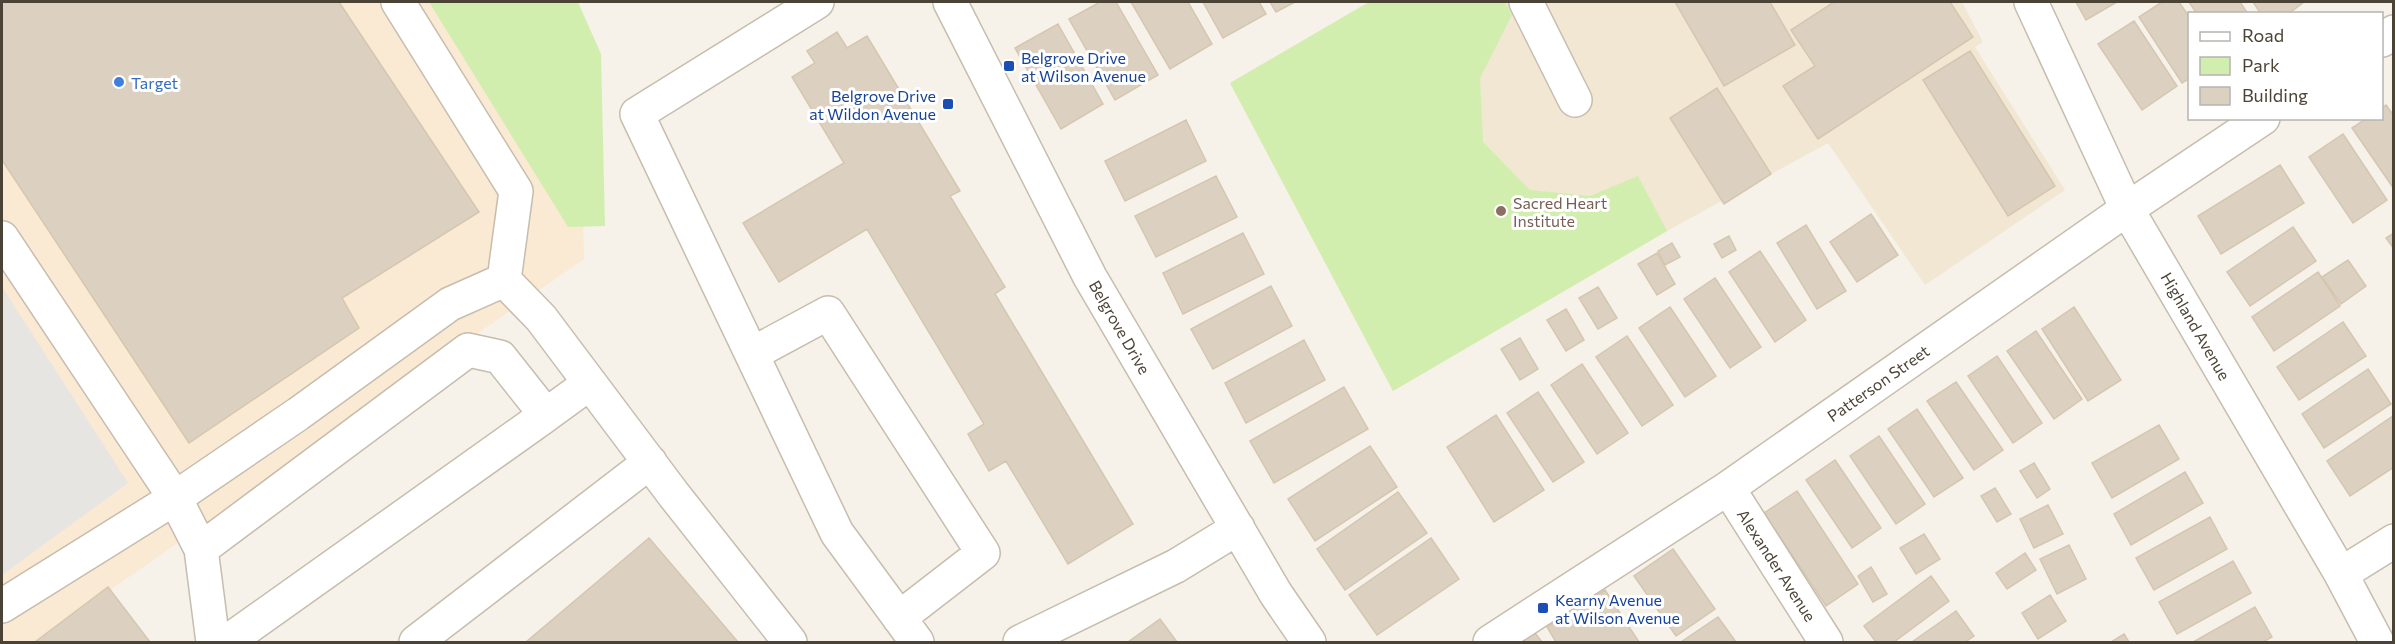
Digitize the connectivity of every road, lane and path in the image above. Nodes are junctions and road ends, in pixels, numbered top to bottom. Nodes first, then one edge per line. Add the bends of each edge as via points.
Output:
1 (398, 2) edge
2 (817, 2) edge
3 (951, 2) edge
4 (1526, 2) edge
5 (2031, 2) edge
6 (1575, 100) dead end
7 (2260, 120) edge
8 (2127, 209) junction
9 (2, 238) edge
10 (504, 280) junction
11 (752, 354) junction
12 (590, 383) junction
13 (546, 415) junction
14 (650, 462) junction
15 (1728, 488) junction
16 (176, 498) junction
17 (1238, 528) junction
18 (2394, 541) edge
19 (201, 549) junction
20 (2341, 574) junction
21 (2, 606) edge
22 (908, 630) edge
23 (213, 642) edge
24 (227, 642) edge
25 (416, 642) edge
26 (790, 642) edge
27 (1020, 642) edge
28 (1309, 642) edge
29 (1491, 642) edge
30 (1826, 642) edge
31 (2377, 642) edge

1 - 10 street via 516,190
2 - 11 street via 637,114
3 - 17 street, Belgrove Drive via 1090,277
4 - 6 street
5 - 8 street, Highland Avenue
7 - 8 street, Patterson Street
8 - 15 street, Patterson Street
8 - 20 street, Highland Avenue
9 - 16 street
10 - 12 street via 541,318
10 - 16 street via 450,304
11 - 22 street via 837,533
11 - 22 street via 828,313 983,553
12 - 13 street
12 - 14 street
13 - 19 street via 500,357 468,350
13 - 24 street
14 - 25 street
14 - 26 street
15 - 29 street, Patterson Street
15 - 30 street, Alexander Avenue
16 - 19 street
16 - 21 street
17 - 27 street via 1176,566
17 - 28 street, Belgrove Drive
18 - 20 street
19 - 23 street
20 - 31 street, Highland Avenue

